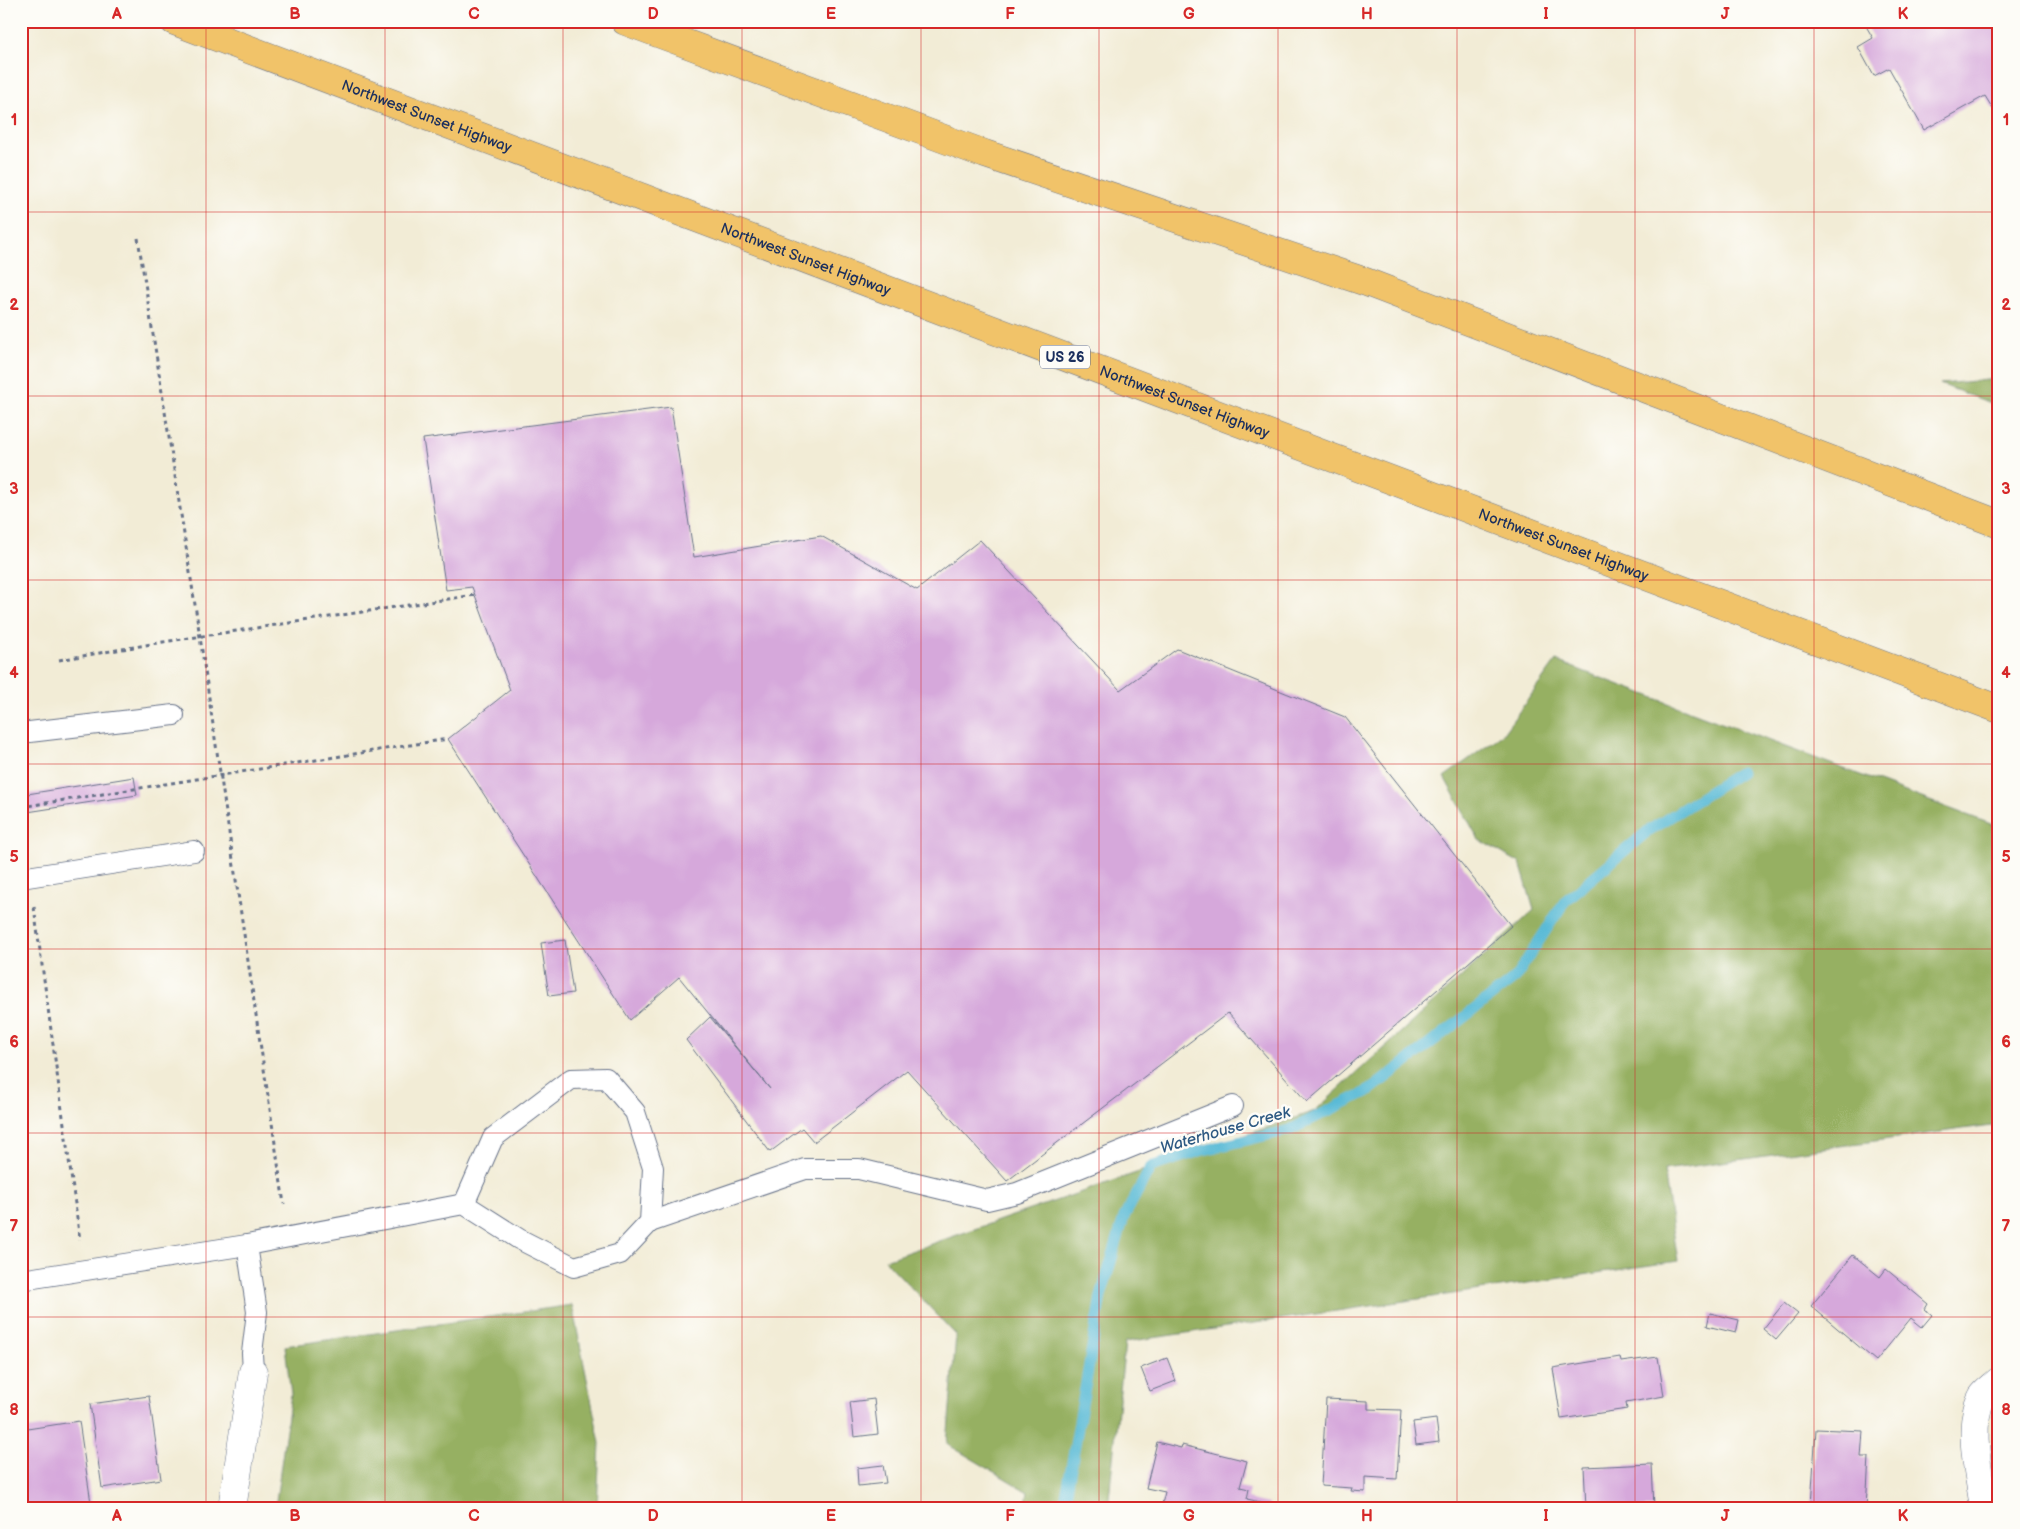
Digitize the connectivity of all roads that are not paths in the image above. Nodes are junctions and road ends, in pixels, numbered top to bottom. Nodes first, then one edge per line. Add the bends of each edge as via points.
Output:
1 (174, 21) edge
2 (625, 21) edge
3 (1999, 524) edge
4 (1999, 709) edge
5 (174, 715) dead end
6 (21, 733) edge
7 (194, 851) dead end
8 (26, 878) edge
9 (1233, 1106) dead end
10 (464, 1204) junction
11 (650, 1222) junction
12 (247, 1245) junction
13 (21, 1280) edge
14 (253, 1372) joint
15 (1991, 1388) edge
16 (232, 1508) edge
17 (1984, 1508) edge

1 - 4 highway, Northwest Sunset Highway / US 26
2 - 3 highway via 985,154 1366,282
5 - 6 lane
7 - 8 lane
9 - 11 lane via 1016,1193 987,1200 859,1169 805,1170
10 - 11 lane via 519,1239 574,1267 620,1254
10 - 11 lane via 493,1138 571,1079 606,1078 635,1112 653,1168
10 - 12 lane
12 - 13 lane
12 - 14 lane via 257,1312
14 - 16 street
15 - 17 street via 1975,1419 1975,1446

